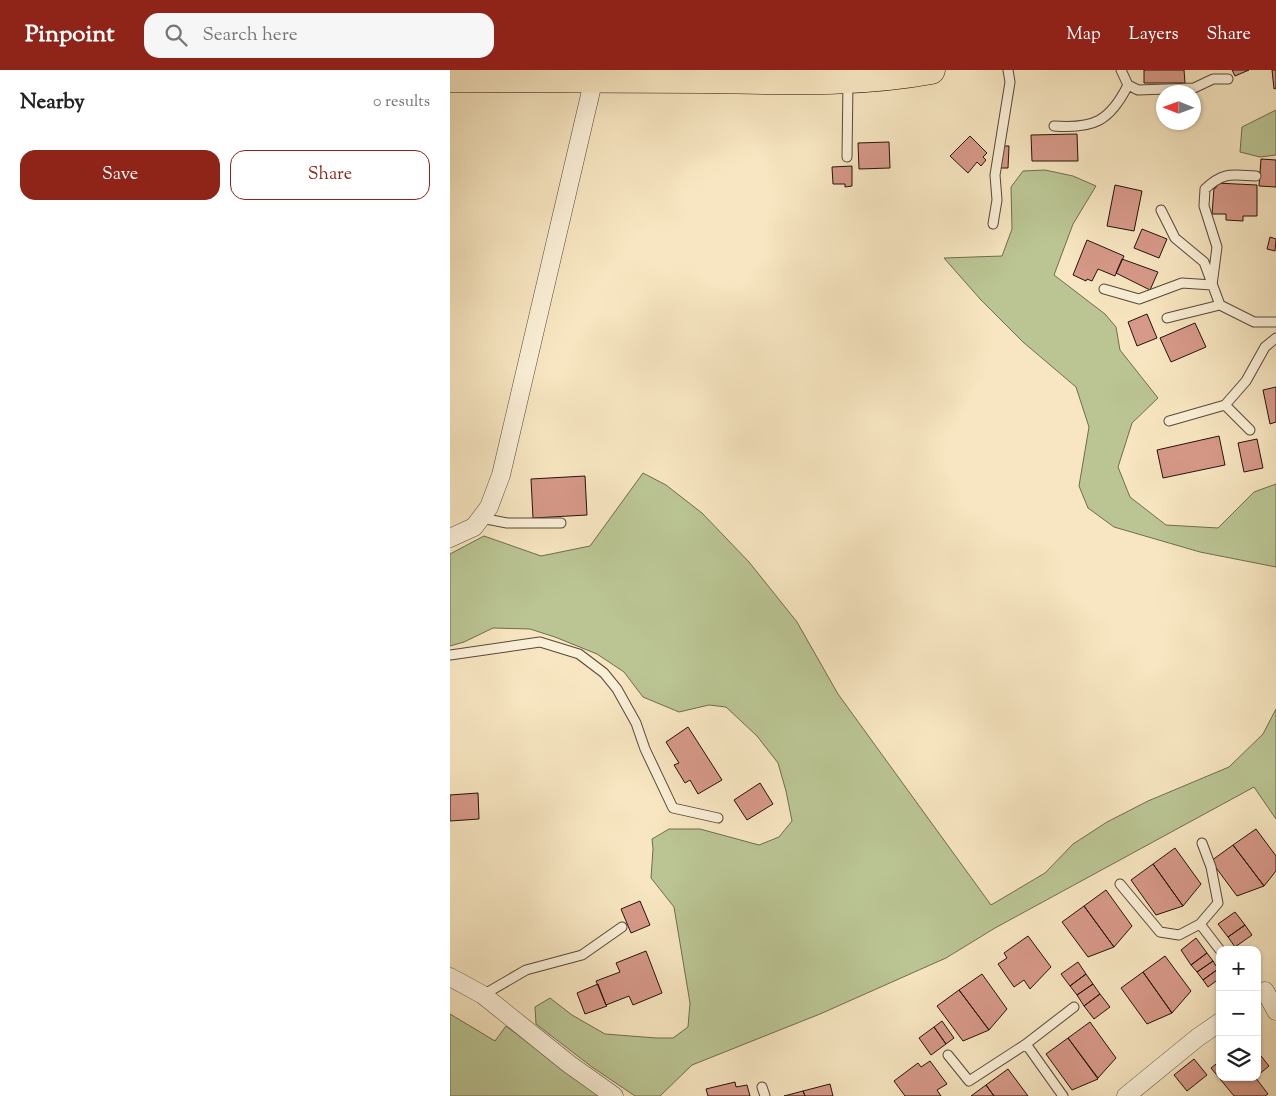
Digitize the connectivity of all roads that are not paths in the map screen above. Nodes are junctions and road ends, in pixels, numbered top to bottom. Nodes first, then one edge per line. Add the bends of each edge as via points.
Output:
1 (931, 70) edge
2 (1008, 70) edge
3 (1121, 70) edge
4 (794, 75) edge
5 (450, 78) edge
6 (594, 78) junction
7 (1228, 79) dead end
8 (848, 80) junction
9 (1128, 85) junction
10 (1054, 126) dead end
11 (847, 157) dead end
12 (1256, 176) dead end
13 (1161, 210) dead end
14 (993, 224) dead end
15 (1212, 285) junction
16 (1104, 289) dead end
17 (1220, 305) junction
18 (1167, 318) dead end
19 (1276, 322) edge
20 (1276, 338) edge
21 (1225, 405) junction
22 (1169, 421) dead end
23 (1250, 430) dead end
24 (481, 518) junction
25 (560, 523) dead end
26 (450, 538) edge
27 (450, 655) edge
28 (718, 818) dead end
29 (1202, 843) dead end
30 (1120, 884) dead end
31 (1200, 924) junction
32 (622, 927) dead end
33 (1217, 946) edge
34 (450, 977) edge
35 (1263, 992) edge
36 (483, 995) junction
37 (1074, 1007) dead end
38 (1276, 1011) edge
39 (1216, 1025) edge
40 (1026, 1044) junction
41 (948, 1055) dead end
42 (762, 1087) dead end
43 (614, 1096) edge
44 (765, 1096) edge
45 (1063, 1096) edge
46 (1126, 1096) edge

1 - 8 main road
2 - 14 lane via 1010,82 995,176 997,200
3 - 9 lane
4 - 6 main road
4 - 8 main road
5 - 6 main road
6 - 24 street via 502,475
7 - 9 lane via 1213,79 1194,88 1138,90
8 - 11 lane
9 - 10 lane via 1108,116 1075,127
12 - 15 lane via 1224,174 1205,189 1204,206 1217,247
13 - 15 lane via 1175,238 1204,262
15 - 16 lane via 1182,283 1138,298
15 - 17 lane
17 - 18 lane
17 - 19 lane via 1254,322
20 - 21 lane via 1265,347 1246,381
21 - 22 lane
21 - 23 lane
24 - 25 lane via 507,523
24 - 26 street via 474,528
27 - 28 lane via 540,642 579,654 604,673 617,689 636,723 673,808
29 - 31 lane via 1211,867 1218,903
30 - 31 lane via 1160,932 1179,934
31 - 33 lane
32 - 36 lane via 582,955 526,970
34 - 36 street
35 - 38 street
36 - 43 street
37 - 40 lane
39 - 46 street
40 - 41 lane via 969,1081
40 - 45 lane
42 - 44 lane

